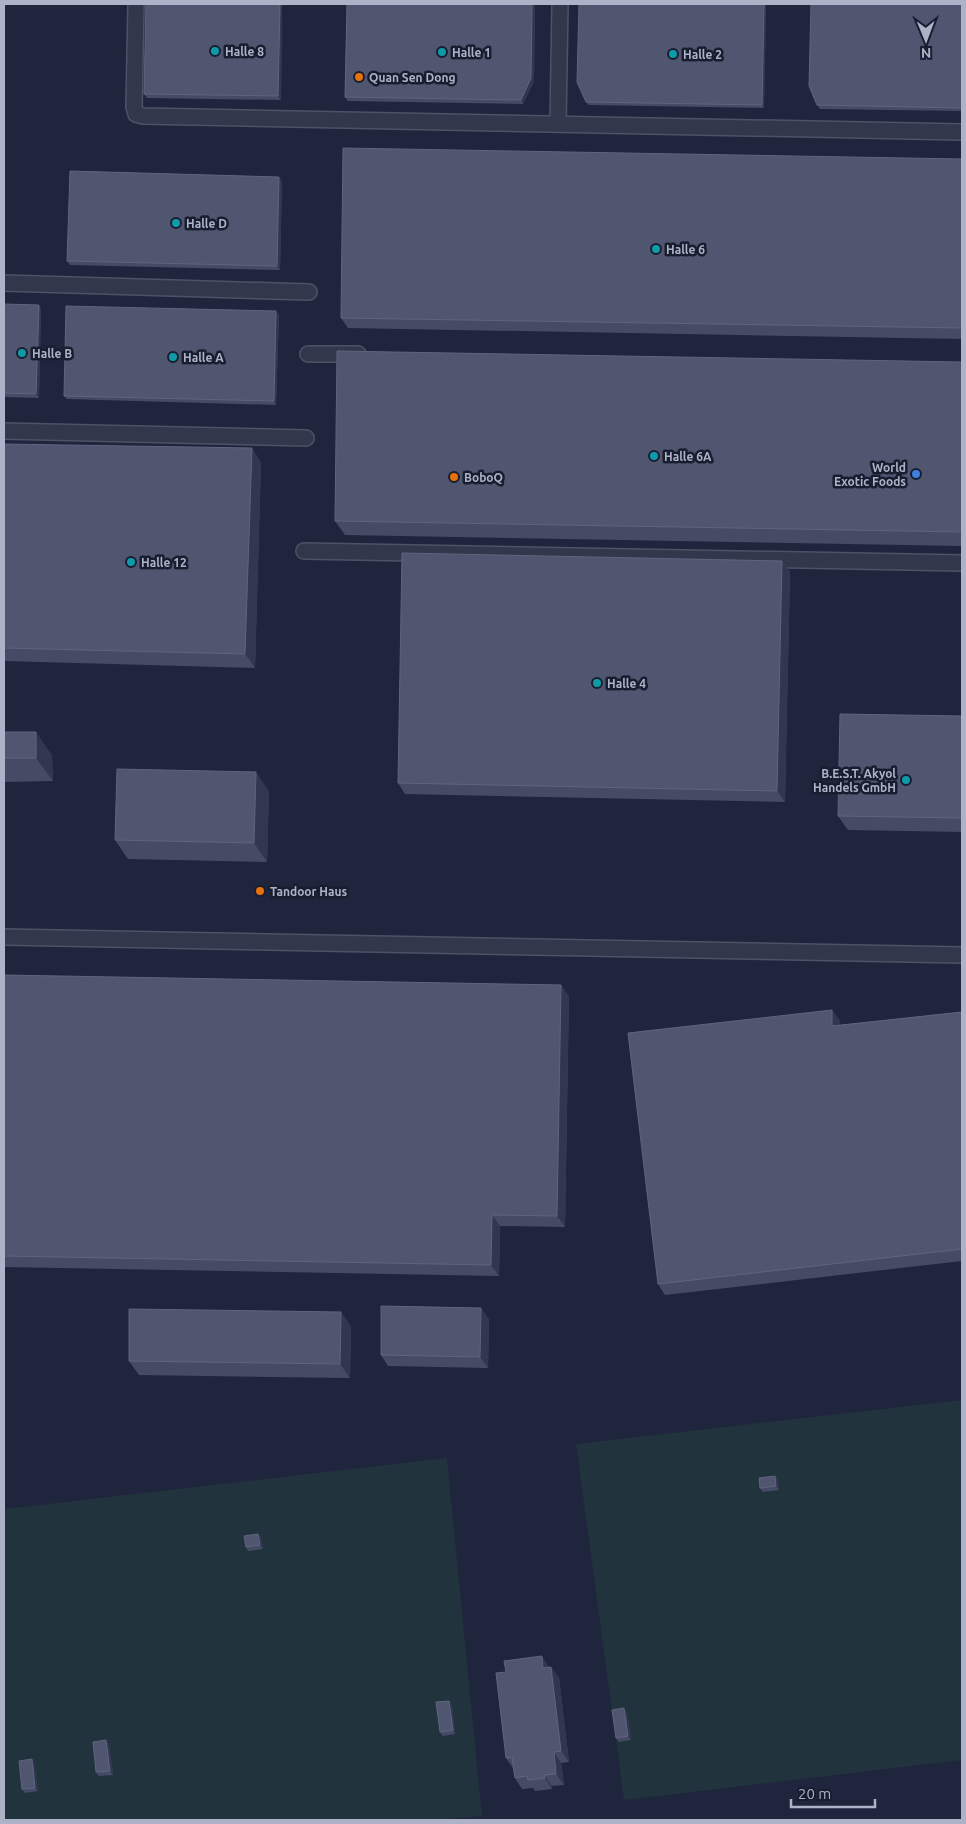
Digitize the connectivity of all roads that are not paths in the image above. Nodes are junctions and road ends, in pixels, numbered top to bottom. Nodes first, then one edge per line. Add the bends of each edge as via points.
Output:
1 (136, 4) edge
2 (560, 4) edge
3 (558, 124) junction
4 (962, 132) edge
5 (4, 283) edge
6 (309, 292) dead end
7 (308, 354) dead end
8 (378, 355) edge
9 (4, 431) edge
10 (306, 438) dead end
11 (304, 552) dead end
12 (962, 562) edge
13 (4, 936) edge
14 (962, 955) edge

1 - 3 lane via 134,107 136,114 142,116
2 - 3 lane
3 - 4 lane
5 - 6 lane
7 - 8 lane
9 - 10 lane
11 - 12 lane
13 - 14 lane

